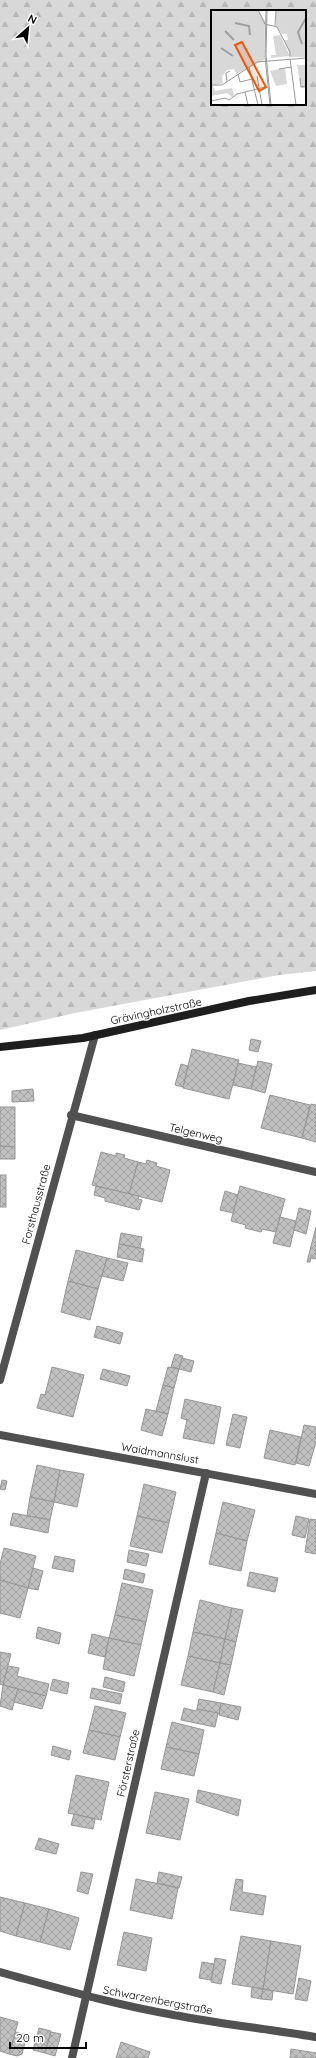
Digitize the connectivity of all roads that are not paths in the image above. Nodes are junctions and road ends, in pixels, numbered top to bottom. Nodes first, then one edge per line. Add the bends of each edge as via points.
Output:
1 (316, 990) edge
2 (94, 1035) junction
3 (0, 1047) edge
4 (71, 1115) junction
5 (316, 1172) edge
6 (0, 1380) edge
7 (0, 1435) edge
8 (206, 1473) junction
9 (316, 1494) edge
10 (0, 1972) edge
11 (86, 1997) junction
12 (315, 2037) edge
13 (72, 2058) edge

1 - 2 main road, Grävingholzstraße via 249,1001
2 - 3 main road, Grävingholzstraße
2 - 4 street, Forsthausstraße
4 - 5 street, Telgenweg
4 - 6 street, Forsthausstraße
7 - 8 street, Waidmannslust
8 - 9 street, Waidmannslust
8 - 11 street, Försterstraße
10 - 11 street, Schwarzenbergstraße
11 - 12 street, Schwarzenbergstraße via 174,2015
11 - 13 street, Försterstraße

